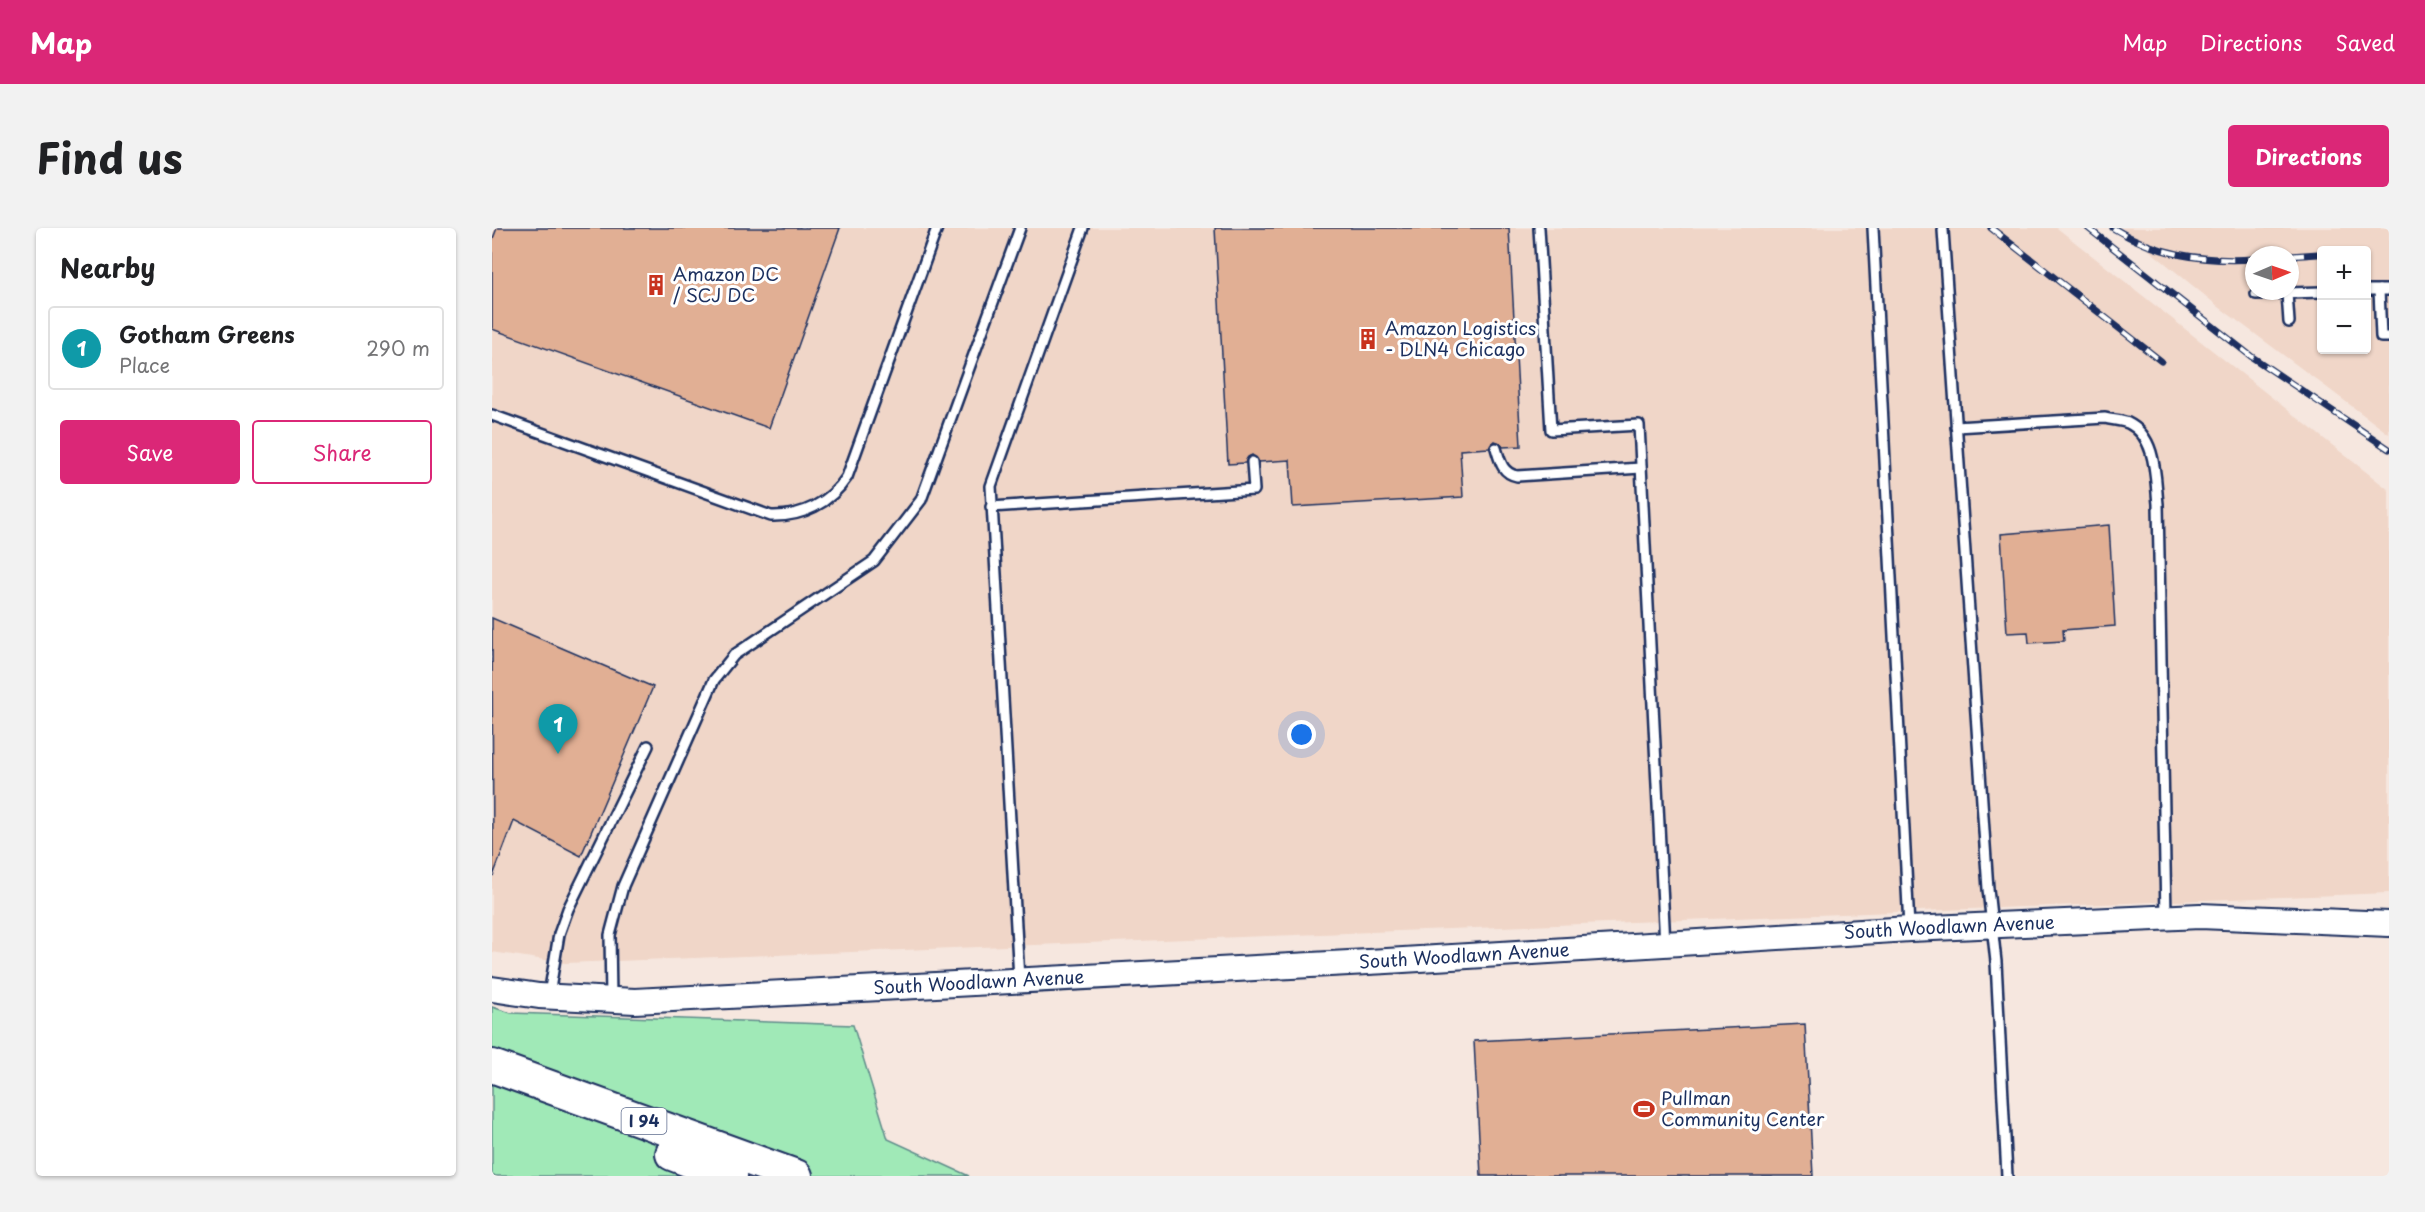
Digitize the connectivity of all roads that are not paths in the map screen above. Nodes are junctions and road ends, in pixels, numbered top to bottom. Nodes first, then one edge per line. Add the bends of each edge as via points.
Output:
1 (937, 228) edge
2 (1020, 228) edge
3 (1083, 228) edge
4 (1539, 228) edge
5 (1873, 228) edge
6 (1943, 230) dead end
7 (2371, 290) edge
8 (2379, 290) junction
9 (2389, 290) edge
10 (2317, 292) edge
11 (2299, 293) edge
12 (2288, 300) edge
13 (2289, 322) dead end
14 (2389, 337) edge
15 (492, 415) edge
16 (1956, 427) junction
17 (1496, 448) dead end
18 (1252, 462) dead end
19 (1641, 468) junction
20 (992, 507) junction
21 (648, 746) dead end
22 (2166, 918) junction
23 (2389, 924) edge
24 (1990, 927) junction
25 (1910, 929) junction
26 (1665, 945) junction
27 (1019, 979) junction
28 (492, 989) edge
29 (544, 997) junction
30 (612, 1001) junction
31 (492, 1066) edge
32 (492, 1086) edge
33 (730, 1176) edge
34 (796, 1176) edge
35 (2007, 1176) edge

1 - 15 lane via 847,477 839,489 803,513 771,516
2 - 30 lane via 921,500 874,561 734,655 714,680 623,886 610,935
3 - 20 lane via 994,472
4 - 19 lane via 1551,430 1639,425
5 - 25 lane
6 - 16 lane
7 - 8 lane
8 - 9 lane
8 - 14 lane via 2381,338
10 - 11 lane
12 - 13 lane
16 - 22 lane via 2105,418 2128,423 2143,436 2153,455 2158,504
16 - 24 lane
17 - 19 lane via 1502,466 1517,476
18 - 20 lane via 1254,490
19 - 26 lane
20 - 27 lane
21 - 29 lane via 568,909
22 - 23 street, South Woodlawn Avenue
22 - 24 street, South Woodlawn Avenue
24 - 25 street, South Woodlawn Avenue
24 - 35 lane via 1996,962
25 - 26 street, South Woodlawn Avenue
26 - 27 street, South Woodlawn Avenue
27 - 30 street, South Woodlawn Avenue
28 - 29 street, South Woodlawn Avenue
29 - 30 street, South Woodlawn Avenue
31 - 34 highway, I 94
32 - 33 highway

